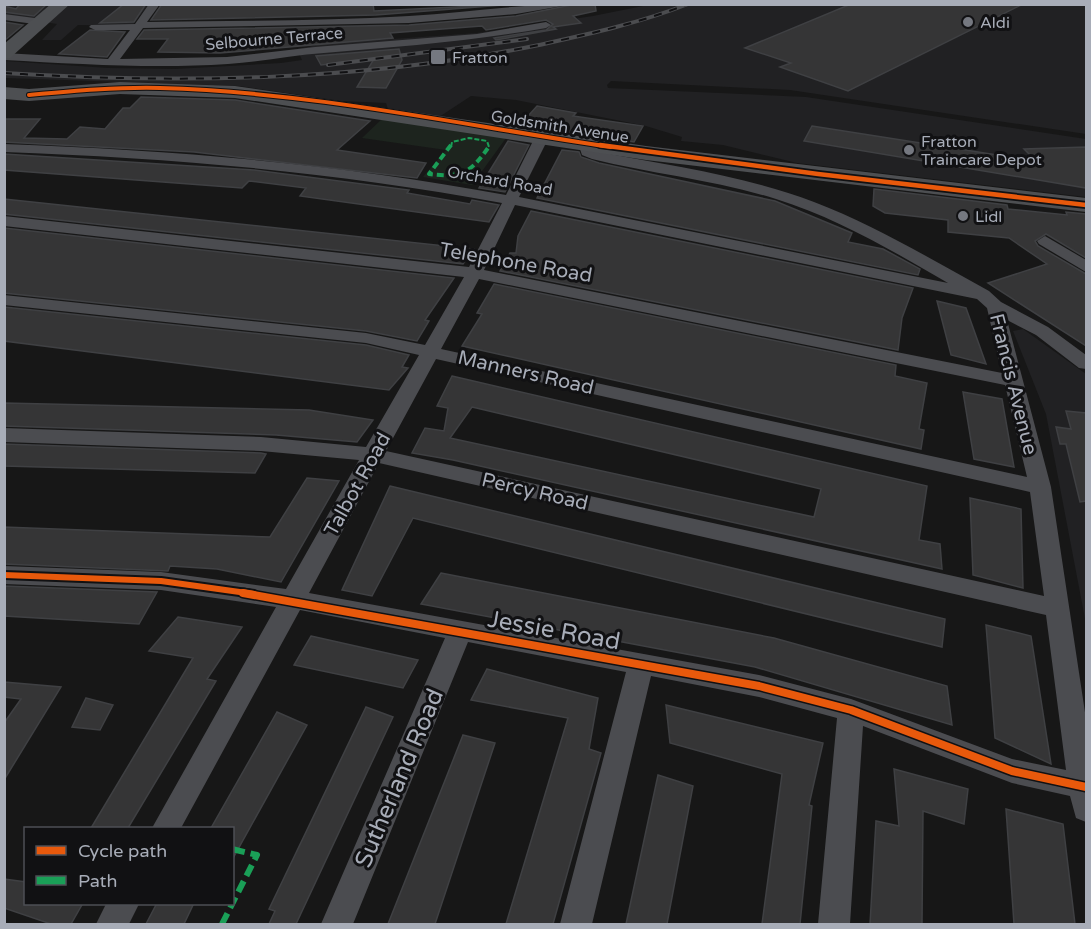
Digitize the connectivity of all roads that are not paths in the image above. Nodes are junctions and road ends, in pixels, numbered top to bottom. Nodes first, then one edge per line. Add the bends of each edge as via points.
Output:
1 (62, 4) edge
2 (155, 4) edge
3 (569, 4) edge
4 (481, 10) edge
5 (4, 17) edge
6 (105, 17) dead end
7 (42, 22) junction
8 (546, 25) dead end
9 (139, 26) junction
10 (96, 27) junction
11 (84, 38) dead end
12 (4, 55) edge
13 (111, 63) junction
14 (4, 93) edge
15 (29, 95) junction
16 (4, 103) edge
17 (542, 137) junction
18 (4, 148) edge
19 (643, 158) junction
20 (510, 198) junction
21 (1086, 205) edge
22 (4, 221) edge
23 (1045, 241) dead end
24 (1086, 267) edge
25 (474, 273) junction
26 (4, 300) edge
27 (989, 301) junction
28 (430, 350) junction
29 (1086, 364) edge
30 (1015, 381) junction
31 (4, 435) edge
32 (373, 455) junction
33 (1040, 488) junction
34 (4, 575) edge
35 (295, 600) junction
36 (1057, 608) junction
37 (460, 631) junction
38 (641, 665) junction
39 (851, 711) junction
40 (1085, 794) edge
41 (167, 827) edge
42 (122, 905) edge
43 (111, 924) edge
44 (338, 924) edge
45 (576, 924) edge
46 (834, 924) edge

1 - 7 main road
2 - 9 street
3 - 4 street
4 - 9 street via 377,22 234,19
5 - 7 street
6 - 10 street
7 - 12 main road
8 - 13 street, Selbourne Terrace via 477,37 227,61
9 - 10 street
9 - 13 street
10 - 11 street
12 - 13 street, Selbourne Terrace
14 - 15 main road, Goldsmith Avenue
15 - 16 main road, Goldsmith Avenue
15 - 17 main road, Goldsmith Avenue via 120,88 235,92
17 - 19 main road, Goldsmith Avenue
17 - 20 street, Talbot Road
18 - 20 street, Orchard Road via 123,151 296,166
19 - 21 main road, Goldsmith Avenue
19 - 27 street, Francis Avenue via 785,197 851,222
20 - 25 street, Talbot Road
20 - 27 street, Orchard Road
22 - 25 street, Telephone Road
23 - 24 street
25 - 28 street, Talbot Road
25 - 30 street, Telephone Road
26 - 28 street, Manners Road via 366,338
27 - 29 street via 1042,331
27 - 30 street, Francis Avenue
28 - 32 street, Talbot Road
28 - 33 street, Manners Road
30 - 33 street, Francis Avenue
31 - 32 street, Percy Road via 261,444
32 - 35 street, Talbot Road
32 - 36 street, Percy Road
33 - 36 street, Francis Avenue
34 - 35 street, Jessie Road via 161,581
35 - 37 street, Jessie Road
35 - 41 street, Talbot Road
36 - 40 street, Francis Avenue
37 - 38 street, Jessie Road
37 - 44 street, Sutherland Road
38 - 39 street, Jessie Road via 759,686
38 - 45 street
39 - 40 street, Jessie Road
39 - 46 street
42 - 43 street

